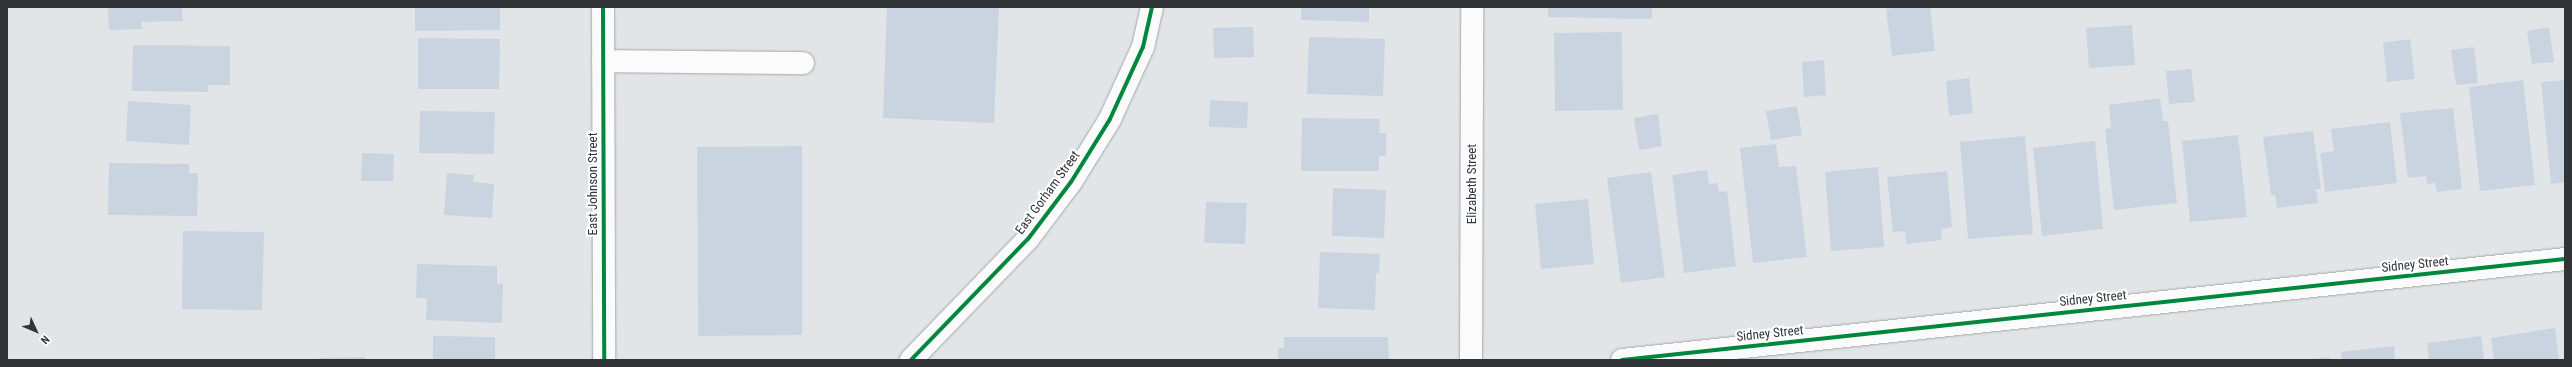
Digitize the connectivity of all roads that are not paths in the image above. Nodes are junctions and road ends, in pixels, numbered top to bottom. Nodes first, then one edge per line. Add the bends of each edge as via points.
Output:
1 (603, 7) edge
2 (1152, 7) edge
3 (1472, 7) edge
4 (603, 61) junction
5 (803, 63) dead end
6 (2565, 259) edge
7 (604, 360) edge
8 (912, 360) edge
9 (1471, 360) edge
10 (1622, 360) edge

1 - 4 street, East Johnson Street
2 - 8 street, East Gorham Street via 1143,47 1110,119 1071,182 1028,239
3 - 9 street, Elizabeth Street
4 - 5 street
4 - 7 street, East Johnson Street
6 - 10 street, Sidney Street

